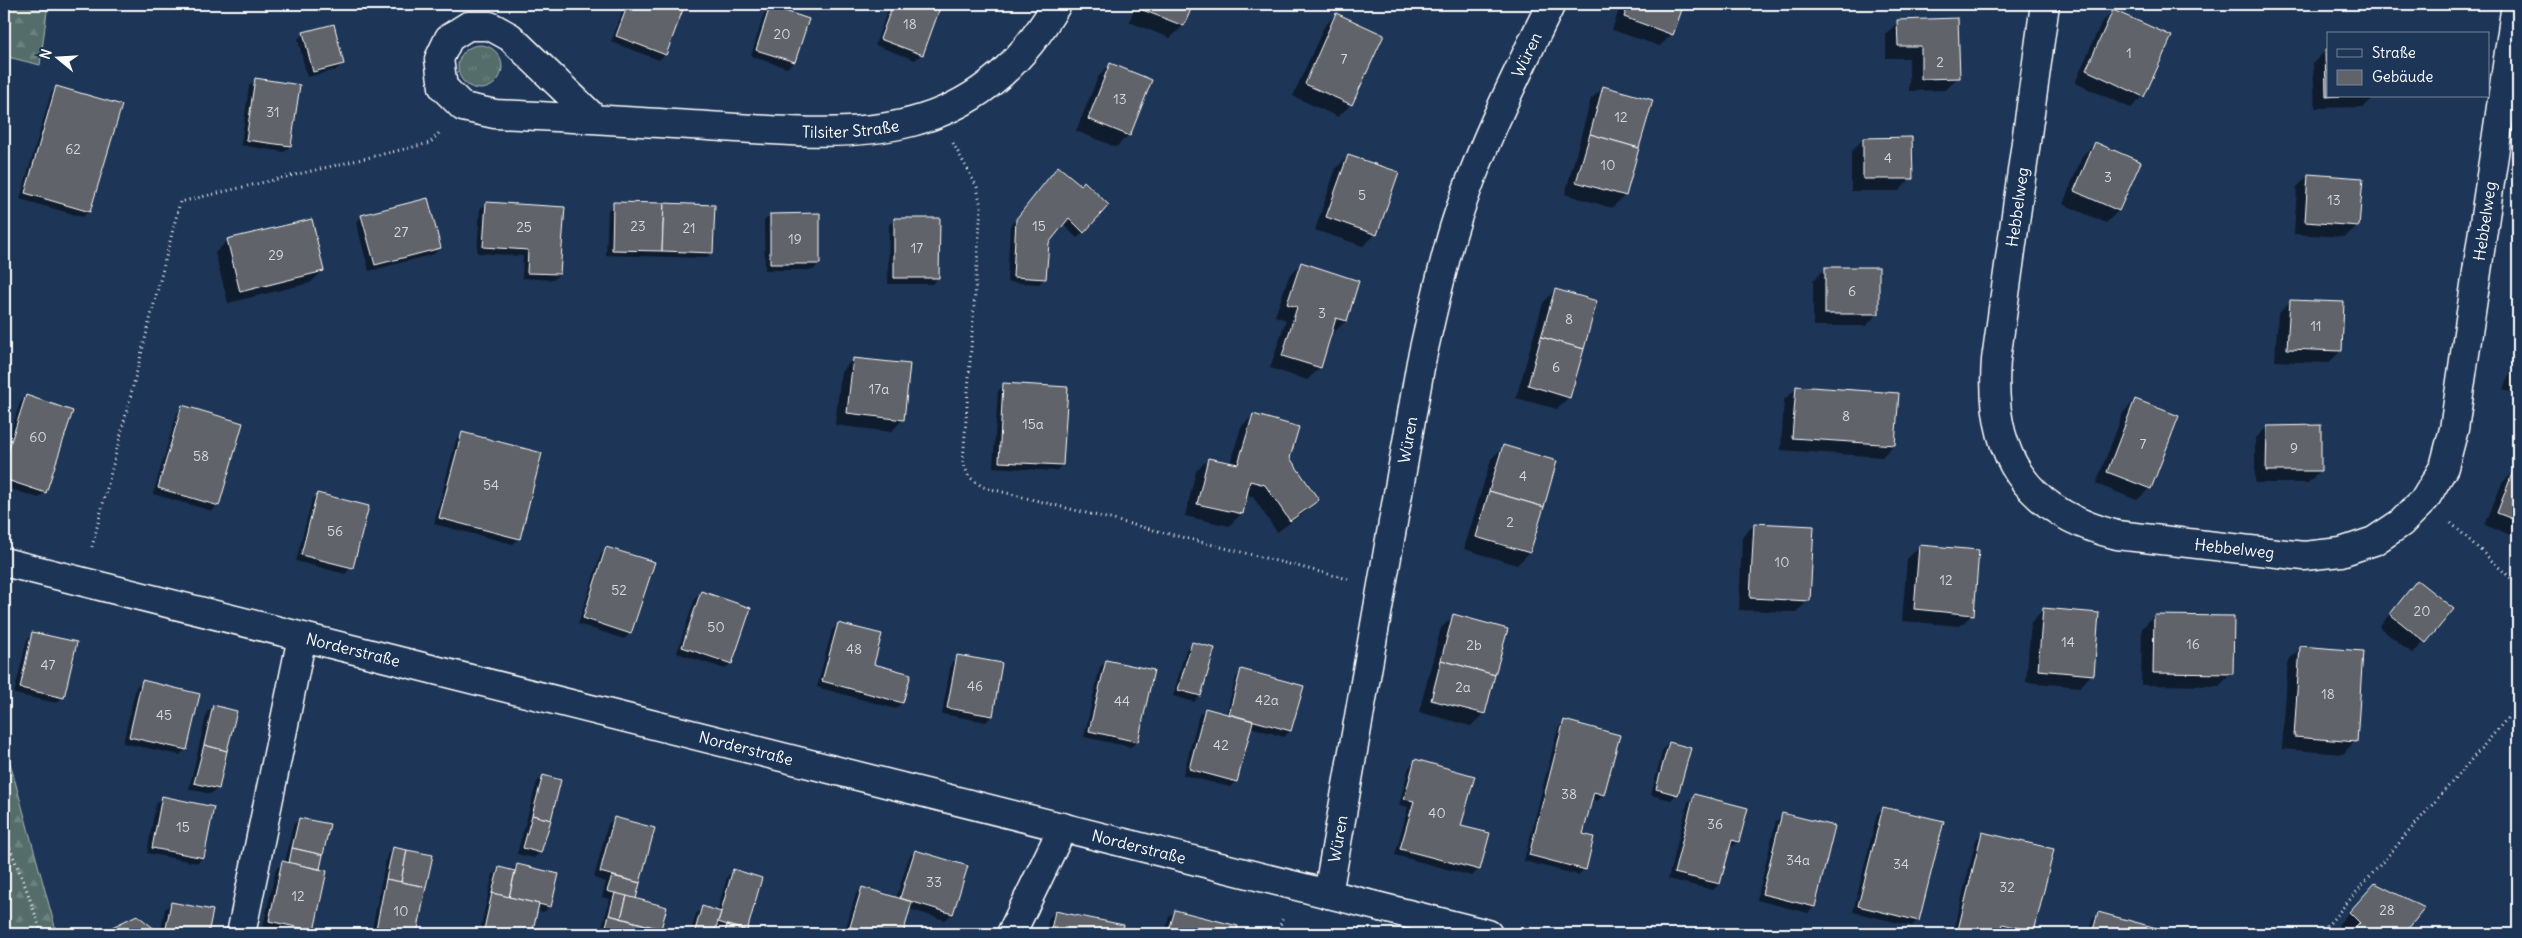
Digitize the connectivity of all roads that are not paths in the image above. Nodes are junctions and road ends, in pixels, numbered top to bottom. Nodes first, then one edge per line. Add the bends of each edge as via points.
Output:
1 (1058, 4) edge
2 (1551, 4) edge
3 (2044, 4) edge
4 (2516, 4) edge
5 (595, 119) junction
6 (4, 562) edge
7 (302, 637) junction
8 (1063, 827) junction
9 (1328, 894) junction
10 (241, 934) edge
11 (1010, 934) edge
12 (1488, 934) edge

1 - 5 street, Tilsiter Straße via 1041,31 1010,67 975,94 937,114 902,126 842,132
2 - 9 street, Würen via 1480,158 1454,228 1421,362
3 - 4 street, Hebbelweg via 1994,389 1997,420 2004,444 2020,476 2038,496 2062,515 2088,528 2117,535 2304,556 2341,552 2374,541 2401,523 2425,499 2444,466 2454,429
5 - 5 street, Tilsiter Straße via 495,114 463,107 443,87 439,59 449,38 468,26 490,26 510,36
6 - 7 street, Norderstraße
7 - 8 street, Norderstraße
7 - 10 street
8 - 9 street, Norderstraße
8 - 11 street
9 - 12 street, Norderstraße

